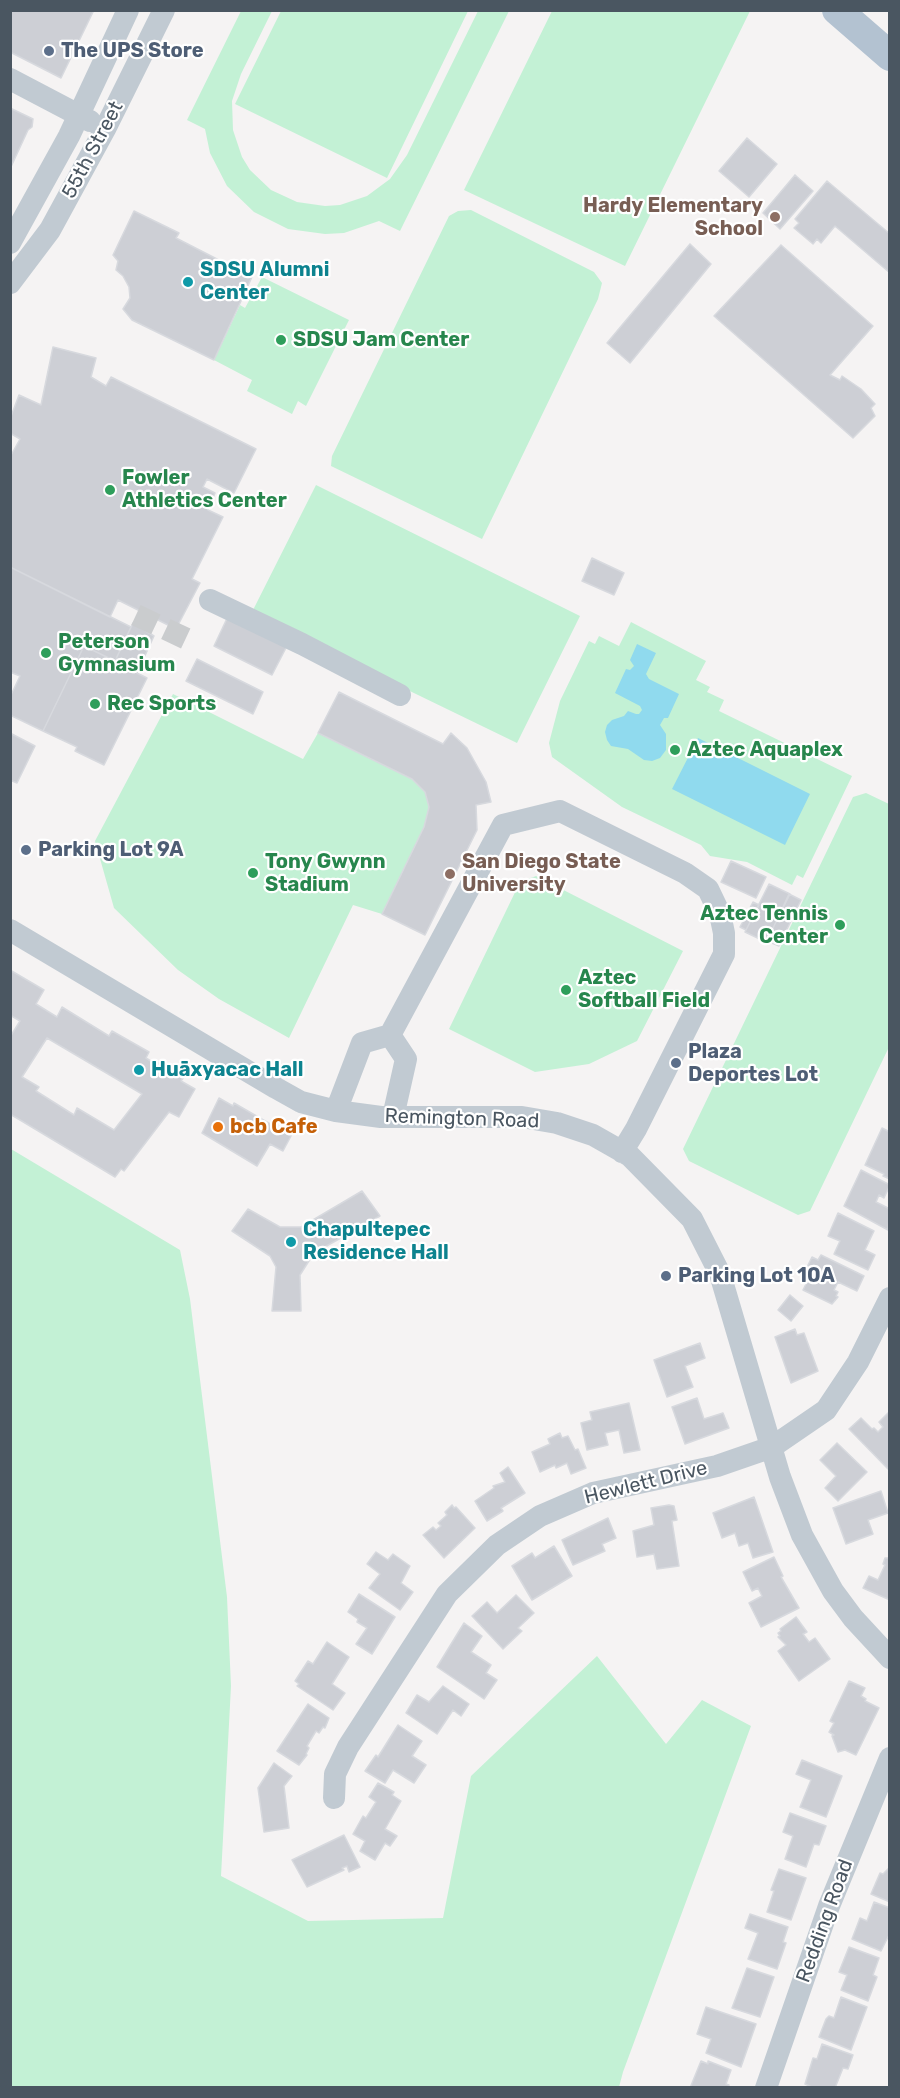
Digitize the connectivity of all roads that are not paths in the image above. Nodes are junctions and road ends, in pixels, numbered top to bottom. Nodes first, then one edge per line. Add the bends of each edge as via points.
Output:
1 (128, 10) edge
2 (164, 10) edge
3 (837, 10) edge
4 (890, 56) edge
5 (10, 79) edge
6 (79, 115) junction
7 (105, 129) junction
8 (10, 243) edge
9 (10, 283) edge
10 (210, 600) dead end
11 (400, 695) dead end
12 (10, 930) edge
13 (390, 1035) junction
14 (336, 1111) junction
15 (393, 1117) junction
16 (622, 1152) junction
17 (890, 1298) edge
18 (772, 1447) junction
19 (890, 1658) edge
20 (890, 1758) edge
21 (334, 1798) dead end
22 (766, 2088) edge

1 - 6 street, 55th Street
2 - 7 street, 55th Street
3 - 4 main road
5 - 6 street
6 - 7 street
6 - 8 street, 55th Street
7 - 9 street, 55th Street via 50,230
10 - 11 street
12 - 14 street, Remington Road via 276,1088 302,1102
13 - 14 street via 362,1043
13 - 15 street via 406,1059
13 - 16 street via 503,825 560,811 685,873 708,889 720,914 724,954
14 - 15 street, Remington Road
15 - 16 street, Remington Road via 522,1117 593,1135
16 - 18 street, Remington Road via 692,1219 720,1274
17 - 18 street, Hewlett Drive via 858,1362 826,1410
18 - 19 street, Remington Road via 790,1506 816,1563 853,1618
18 - 21 street, Hewlett Drive via 717,1466 593,1493 540,1516 497,1545 447,1594 348,1747 335,1774
20 - 22 street, Redding Road via 829,1906

